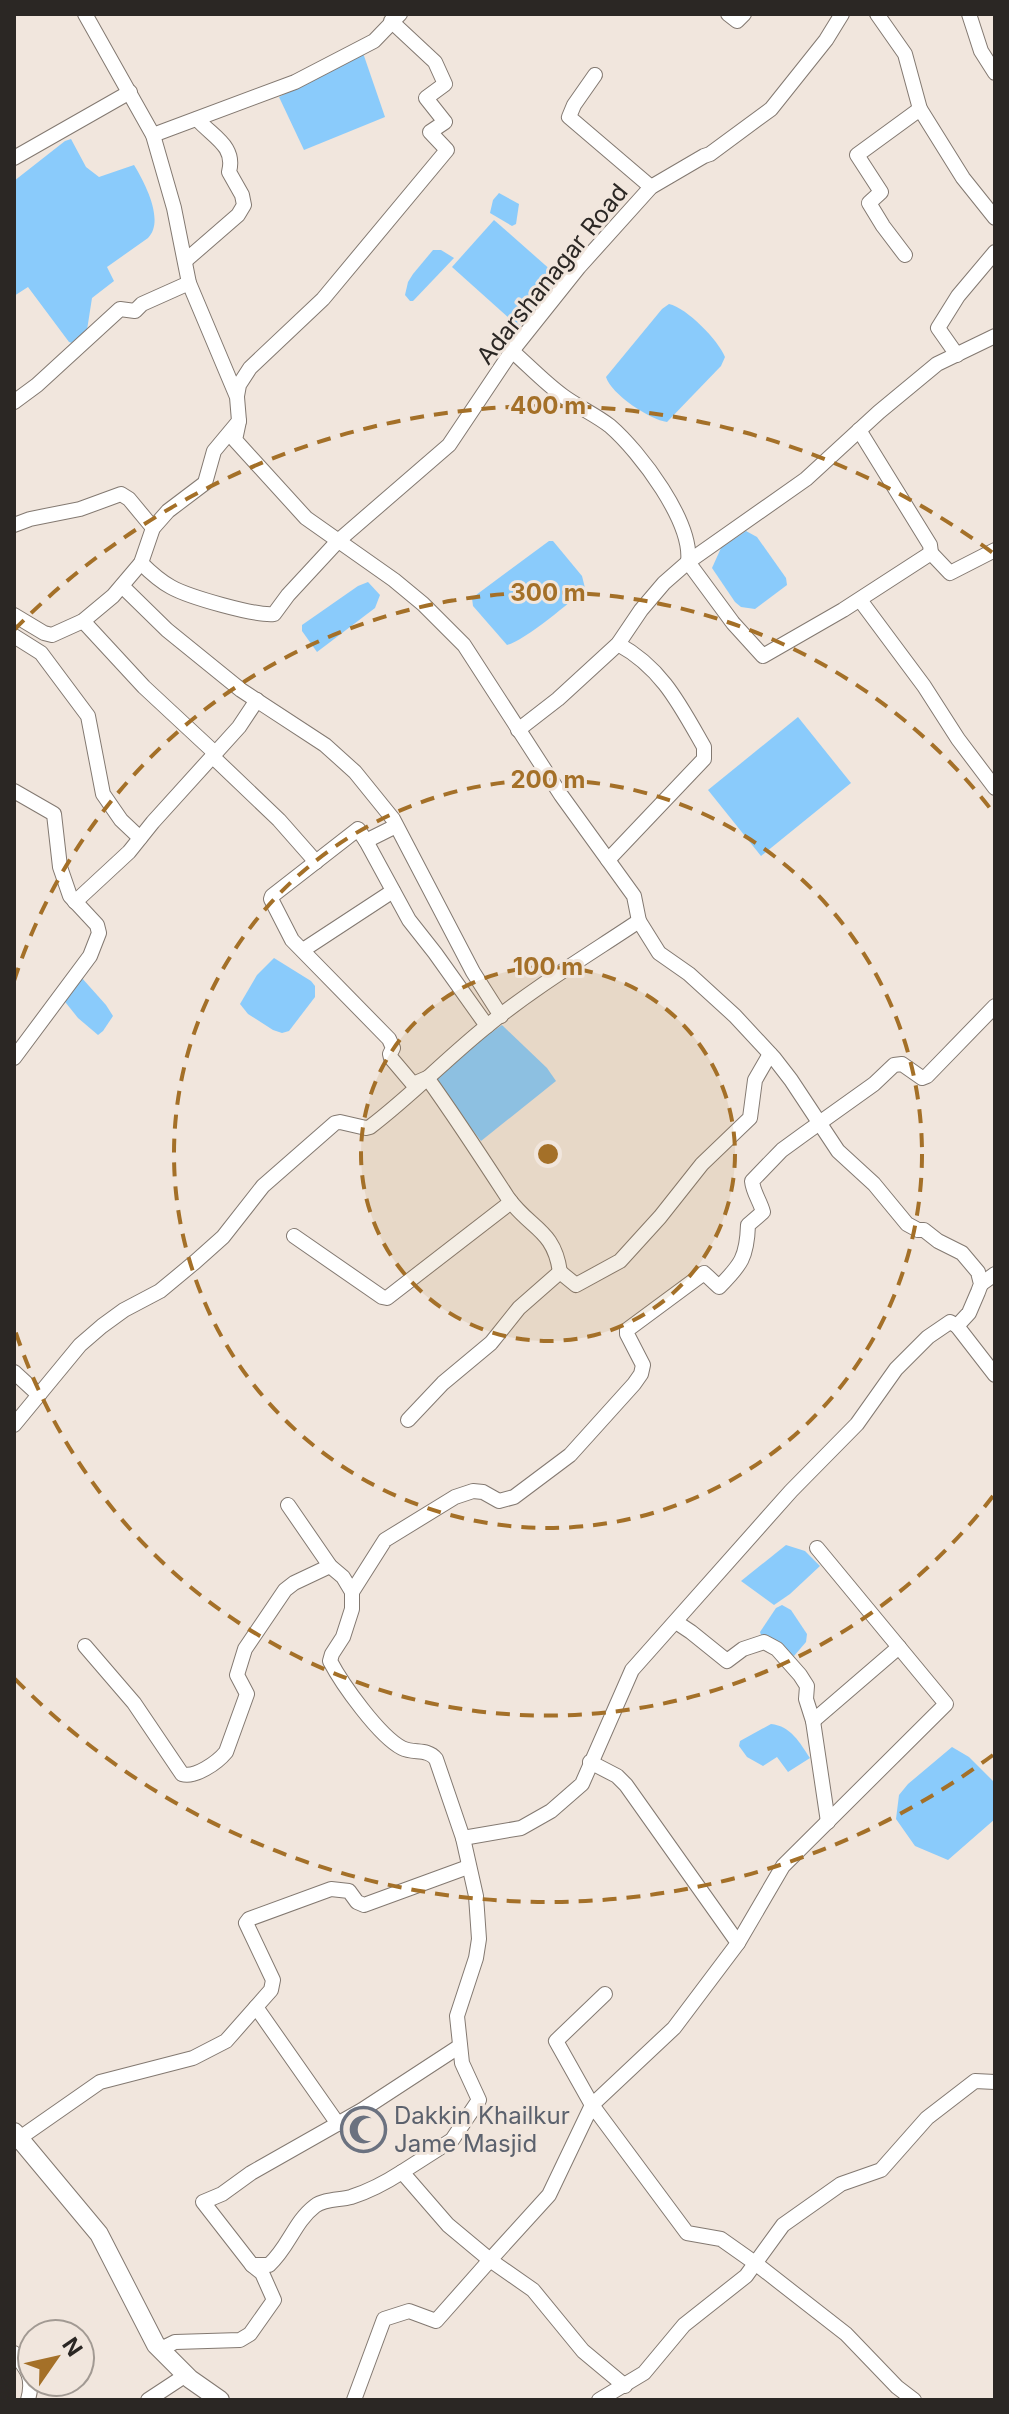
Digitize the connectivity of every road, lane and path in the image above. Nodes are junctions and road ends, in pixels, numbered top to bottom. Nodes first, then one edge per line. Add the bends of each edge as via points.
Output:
1 (85, 14) edge
2 (728, 14) edge
3 (744, 14) edge
4 (842, 14) edge
5 (877, 14) edge
6 (969, 14) edge
7 (390, 18) edge
8 (995, 73) edge
9 (595, 75) dead end
10 (130, 92) junction
11 (920, 109) junction
12 (197, 119) junction
13 (153, 135) junction
14 (14, 158) edge
15 (651, 187) junction
16 (995, 218) edge
17 (995, 252) edge
18 (905, 255) dead end
19 (185, 261) junction
20 (189, 283) junction
21 (995, 336) edge
22 (512, 351) junction
23 (957, 355) junction
24 (237, 397) junction
25 (14, 402) edge
26 (239, 421) junction
27 (859, 430) junction
28 (14, 525) edge
29 (153, 528) junction
30 (338, 541) junction
31 (995, 550) edge
32 (931, 553) junction
33 (688, 562) junction
34 (141, 563) junction
35 (122, 586) junction
36 (860, 600) junction
37 (14, 615) edge
38 (83, 621) junction
39 (14, 636) edge
40 (618, 644) junction
41 (257, 700) junction
42 (518, 730) junction
43 (214, 754) junction
44 (995, 788) edge
45 (14, 791) edge
46 (396, 826) junction
47 (140, 838) junction
48 (366, 841) junction
49 (608, 860) junction
50 (316, 862) junction
51 (393, 891) junction
52 (75, 902) junction
53 (639, 921) junction
54 (303, 950) junction
55 (995, 1006) edge
56 (501, 1016) junction
57 (487, 1026) junction
58 (770, 1054) junction
59 (14, 1058) edge
60 (431, 1076) junction
61 (819, 1123) junction
62 (511, 1202) junction
63 (294, 1236) dead end
64 (560, 1272) junction
65 (995, 1274) edge
66 (981, 1284) junction
67 (957, 1326) junction
68 (14, 1372) edge
69 (995, 1375) edge
70 (39, 1395) junction
71 (408, 1420) dead end
72 (14, 1425) edge
73 (288, 1505) dead end
74 (817, 1548) dead end
75 (330, 1566) junction
76 (352, 1592) junction
77 (676, 1622) junction
78 (85, 1646) dead end
79 (899, 1647) junction
80 (813, 1721) junction
81 (590, 1762) junction
82 (828, 1822) junction
83 (463, 1838) junction
84 (468, 1867) junction
85 (738, 1943) junction
86 (605, 1994) dead end
87 (256, 2007) junction
88 (460, 2046) junction
89 (995, 2082) edge
90 (592, 2105) junction
91 (338, 2124) junction
92 (16, 2138) edge
93 (402, 2172) junction
94 (490, 2260) junction
95 (755, 2263) junction
96 (252, 2265) junction
97 (156, 2345) junction
98 (14, 2353) edge
99 (186, 2375) junction
100 (625, 2386) junction
101 (28, 2400) edge
102 (148, 2400) edge
103 (220, 2400) edge
104 (354, 2400) edge
105 (599, 2400) edge
106 (914, 2400) edge

1 - 10 street
2 - 3 street via 737,21
4 - 15 street, Adarshanagar Road via 771,109 710,154
5 - 11 street via 905,54
6 - 8 street
7 - 12 street via 374,41 295,82
7 - 24 street via 435,62 445,84 426,98 445,122 430,132 447,150 323,299 250,368
9 - 15 street via 569,117
10 - 13 street
10 - 14 street
11 - 16 street
11 - 18 street via 857,155 881,192 869,203
12 - 13 street
12 - 19 street via 230,151 229,172 244,205
13 - 19 street
15 - 22 street, Adarshanagar Road
17 - 23 street via 938,328
19 - 20 street
20 - 24 street
20 - 25 street via 135,311 120,309
21 - 23 street
22 - 30 street, Adarshanagar Road via 449,445
22 - 33 street via 562,395 611,427 640,460 670,500 690,548
23 - 27 street via 937,364
24 - 26 street
26 - 29 street via 214,451 205,483
26 - 30 street via 235,440 306,518
27 - 32 street
27 - 33 street via 806,479
28 - 29 street via 121,494
29 - 34 street
30 - 34 street, Adarshanagar Road via 271,615 171,588
30 - 42 street via 394,580 464,645
31 - 32 street via 950,573
32 - 36 street
33 - 36 street via 763,656
33 - 40 street via 664,583
34 - 35 street
35 - 38 street
35 - 41 street via 167,630
36 - 44 street
37 - 38 street via 52,635
38 - 43 street
39 - 47 street via 41,653 88,716 103,794
40 - 42 street
40 - 49 street via 663,679 704,747 704,759
41 - 43 street
41 - 46 street via 355,772
42 - 49 street
43 - 47 street
43 - 50 street
45 - 52 street via 54,814 60,867
46 - 48 street
46 - 56 street via 457,945
47 - 52 street
48 - 50 street via 358,829
48 - 51 street
49 - 53 street via 634,896
50 - 54 street via 271,899 292,940
51 - 54 street
51 - 57 street
52 - 59 street via 99,933 90,956
53 - 56 street
53 - 58 street via 659,953 689,974
54 - 60 street via 389,1039 391,1058 413,1084
55 - 61 street via 927,1076 894,1065
56 - 57 street
57 - 60 street
58 - 61 street
58 - 64 street via 755,1080 750,1118 702,1164 620,1261 576,1285
60 - 62 street
60 - 70 street via 370,1127 335,1123 263,1186 223,1237 195,1262 80,1345
61 - 66 street via 838,1151 907,1224 962,1253
61 - 76 street via 752,1181 763,1212 748,1225 747,1250 737,1268 719,1287 704,1273 627,1330 643,1365 641,1374 570,1455 514,1497 499,1501 473,1491 385,1540
62 - 63 street via 387,1298
62 - 64 street via 546,1234
64 - 71 street
65 - 66 street
66 - 67 street
67 - 69 street
67 - 77 street via 950,1322 928,1337 896,1369 857,1424
68 - 70 street
70 - 72 street
73 - 75 street
74 - 79 street
75 - 76 street
75 - 78 street via 285,1590 245,1649 237,1675 247,1694 226,1752 191,1776 182,1774 134,1703
76 - 83 street via 352,1609 330,1661 390,1740 436,1759
77 - 80 street via 727,1661 764,1642 777,1649 807,1686
77 - 81 street via 632,1670
79 - 80 street
79 - 82 street via 946,1704
80 - 82 street
81 - 83 street via 582,1784 551,1811 521,1828
81 - 85 street via 626,1785
82 - 85 street via 783,1866
83 - 84 street
84 - 87 street via 364,1905 349,1891 331,1889 249,1919 246,1923 273,1980
84 - 88 street via 479,1939 457,2016
85 - 90 street via 674,2028
86 - 90 street via 556,2041
87 - 91 street
87 - 92 street via 226,2041 193,2058 100,2082
88 - 91 street
88 - 93 street via 479,2100 452,2140
89 - 95 street via 975,2081 927,2118 881,2170 841,2184 783,2225
90 - 94 street via 549,2195
90 - 95 street via 687,2233 721,2239
91 - 96 street via 203,2202
92 - 97 street via 99,2234
93 - 94 street via 448,2225
93 - 96 street via 380,2187 318,2203 294,2230 282,2254 269,2265
94 - 100 street via 533,2290 583,2351
94 - 104 street via 436,2321 409,2311 384,2319
95 - 100 street
95 - 106 street via 846,2334
96 - 97 street via 262,2273 274,2300 250,2334 240,2340
97 - 99 street
98 - 101 street via 29,2371
99 - 102 street
99 - 103 street
100 - 105 street

